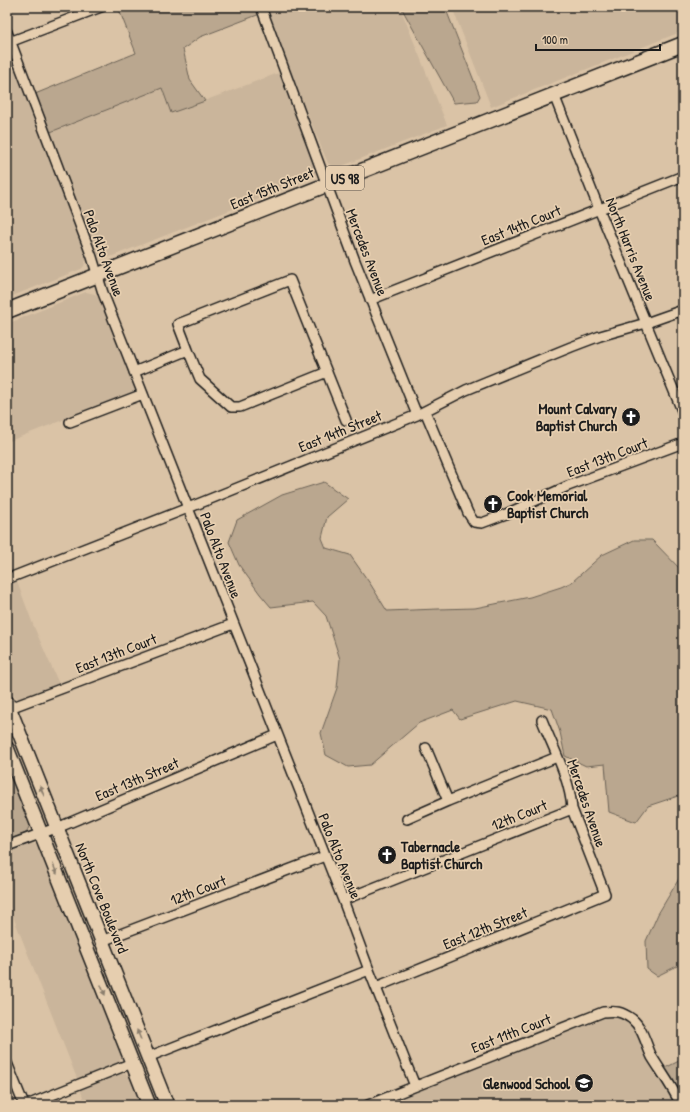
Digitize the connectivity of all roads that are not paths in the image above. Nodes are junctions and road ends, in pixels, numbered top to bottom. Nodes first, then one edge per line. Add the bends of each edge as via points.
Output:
1 (101, 7) edge
2 (262, 7) edge
3 (7, 32) edge
4 (9, 42) edge
5 (683, 44) edge
6 (554, 95) junction
7 (683, 176) edge
8 (328, 184) junction
9 (599, 209) junction
10 (97, 276) junction
11 (370, 300) junction
12 (683, 310) edge
13 (7, 311) edge
14 (646, 323) junction
15 (188, 350) junction
16 (134, 372) junction
17 (327, 372) junction
18 (143, 394) junction
19 (421, 413) junction
20 (683, 413) edge
21 (346, 420) dead end
22 (70, 422) dead end
23 (683, 443) edge
24 (188, 508) junction
25 (474, 522) joint
26 (7, 579) edge
27 (233, 624) junction
28 (8, 705) edge
29 (542, 720) dead end
30 (277, 735) junction
31 (7, 748) edge
32 (426, 748) dead end
33 (557, 757) junction
34 (448, 801) junction
35 (572, 809) junction
36 (407, 819) dead end
37 (57, 827) junction
38 (41, 833) junction
39 (7, 846) edge
40 (325, 856) junction
41 (605, 894) joint
42 (343, 900) junction
43 (102, 941) junction
44 (369, 970) junction
45 (376, 987) junction
46 (148, 1057) junction
47 (7, 1063) edge
48 (132, 1063) junction
49 (415, 1086) junction
50 (24, 1105) edge
51 (27, 1105) edge
52 (149, 1105) edge
53 (167, 1105) edge
54 (368, 1105) edge
55 (681, 1105) edge

1 - 4 street
2 - 8 street, Mercedes Avenue
3 - 4 street, Palo Alto Avenue
4 - 10 street, Palo Alto Avenue via 92,257
5 - 6 main road, East 15th Street / US 98
6 - 8 main road, East 15th Street / US 98
6 - 9 street, North Harris Avenue
7 - 9 street, East 14th Court
8 - 10 main road, East 15th Street / US 98
8 - 11 street, Mercedes Avenue
9 - 11 street, East 14th Court
9 - 14 street, North Harris Avenue
10 - 13 main road, East 15th Street / US 98
10 - 16 street, Palo Alto Avenue
11 - 19 street, Mercedes Avenue
12 - 14 street, East 14th Street
14 - 19 street, East 14th Street via 571,347 466,390
14 - 20 street, North Harris Avenue
15 - 16 street
15 - 17 street via 200,379 233,408
15 - 17 street via 178,324 290,280
16 - 18 street, Palo Alto Avenue
17 - 21 street
18 - 22 street
18 - 24 street, Palo Alto Avenue
19 - 24 street, East 14th Street
19 - 25 street, Mercedes Avenue
23 - 25 street, East 13th Court via 568,486 506,514 482,523
24 - 26 street, East 14th Street
24 - 27 street, Palo Alto Avenue
27 - 28 street, East 13th Court
27 - 30 street, Palo Alto Avenue
37 -> 28 main road, North Cove Boulevard
29 - 33 street, Mercedes Avenue
30 - 37 street, East 13th Street
30 - 40 street, Palo Alto Avenue
31 - 38 main road
32 - 34 street
33 - 34 street
33 - 35 street, Mercedes Avenue via 571,796
34 - 36 street
35 - 41 street, Mercedes Avenue
35 - 42 street, 12th Court
37 - 38 street, East 13th Street
37 - 43 main road, North Cove Boulevard
38 - 39 street, East 13th Street
38 -> 48 main road
40 - 42 street, Palo Alto Avenue
40 - 43 street, 12th Court
41 - 45 street, East 12th Street
42 - 44 street, Palo Alto Avenue
46 -> 43 main road, North Cove Boulevard
44 - 45 street, Palo Alto Avenue
44 - 46 street
45 - 49 street, Palo Alto Avenue
46 - 53 main road, North Cove Boulevard
47 - 50 street
48 - 51 street
48 - 52 main road
49 - 54 street, East 11th Court
49 - 55 street, East 11th Court via 603,1012 620,1011 639,1028

